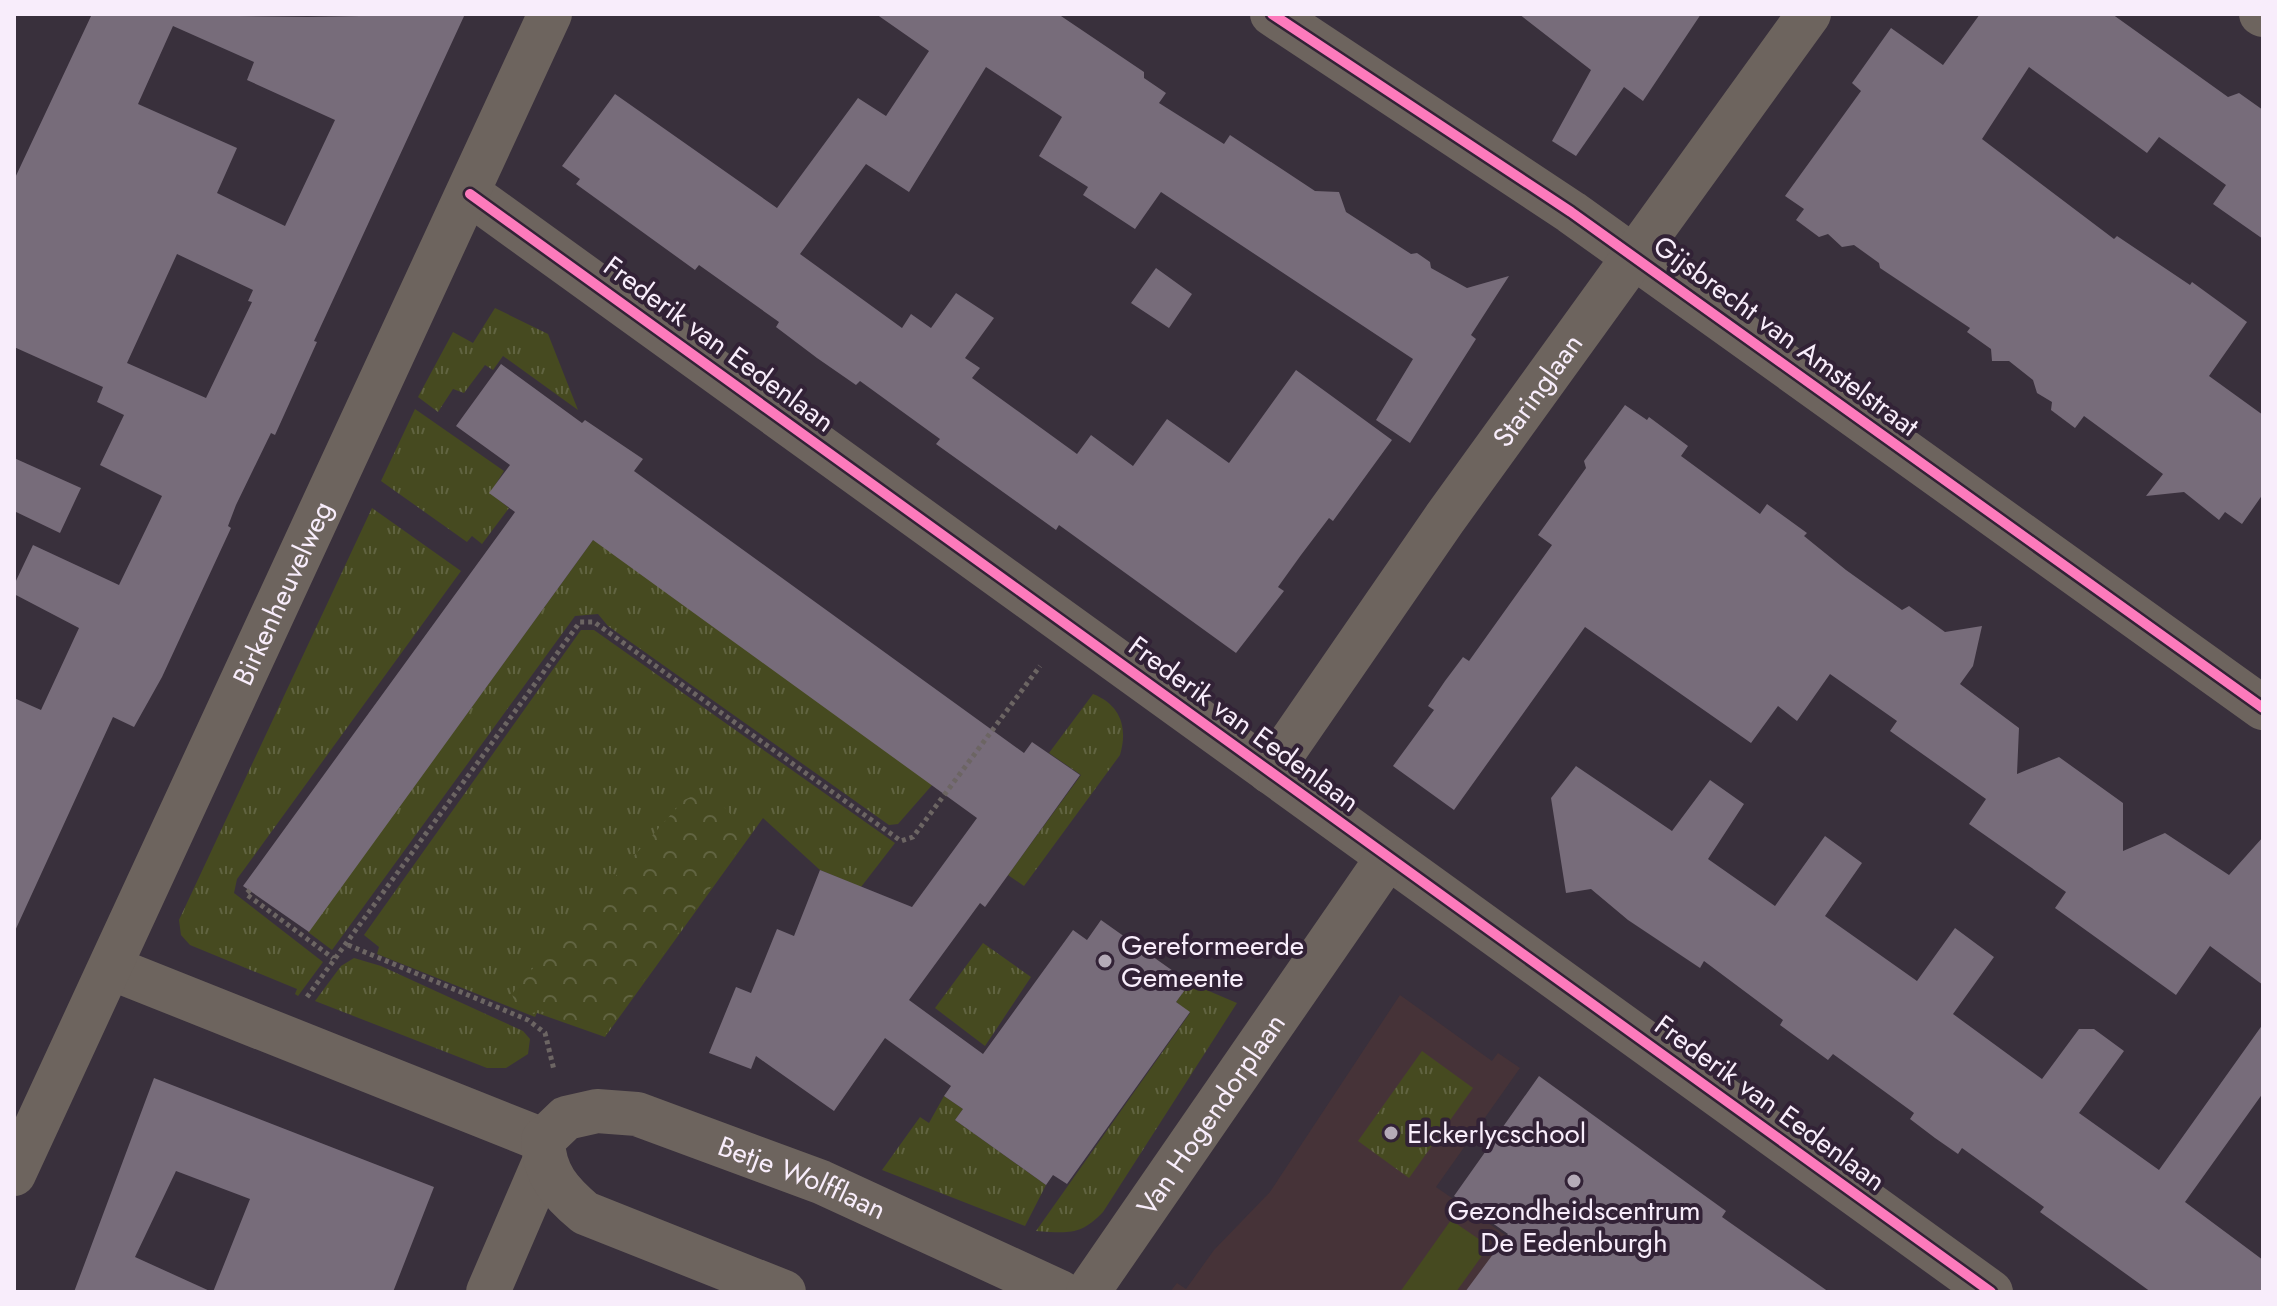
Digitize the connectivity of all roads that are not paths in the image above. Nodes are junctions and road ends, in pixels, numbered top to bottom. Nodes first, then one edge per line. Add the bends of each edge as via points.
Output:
1 (550, 14) edge
2 (1272, 14) edge
3 (1809, 14) edge
4 (470, 194) junction
5 (1635, 257) junction
6 (2263, 708) edge
7 (1270, 772) junction
8 (1388, 857) junction
9 (111, 968) junction
10 (551, 1140) junction
11 (14, 1174) edge
12 (488, 1292) edge
13 (784, 1292) edge
14 (1060, 1292) edge
15 (1088, 1292) edge
16 (1991, 1292) edge

1 - 4 street, Birkenheuvelweg
2 - 5 street, Gijsbrecht van Amstelstraat
3 - 5 street, Staringlaan
4 - 7 street, Frederik van Eedenlaan
4 - 9 street, Birkenheuvelweg
5 - 6 street, Gijsbrecht van Amstelstraat
5 - 7 street, Staringlaan via 1445,518
7 - 8 street, Frederik van Eedenlaan
8 - 15 street, Van Hogendorplaan
8 - 16 street, Frederik van Eedenlaan
9 - 10 street
9 - 11 street, Birkenheuvelweg
10 - 12 street
10 - 13 street via 559,1192 585,1213
10 - 14 street, Betje Wolfflaan via 597,1111 637,1114 821,1182

